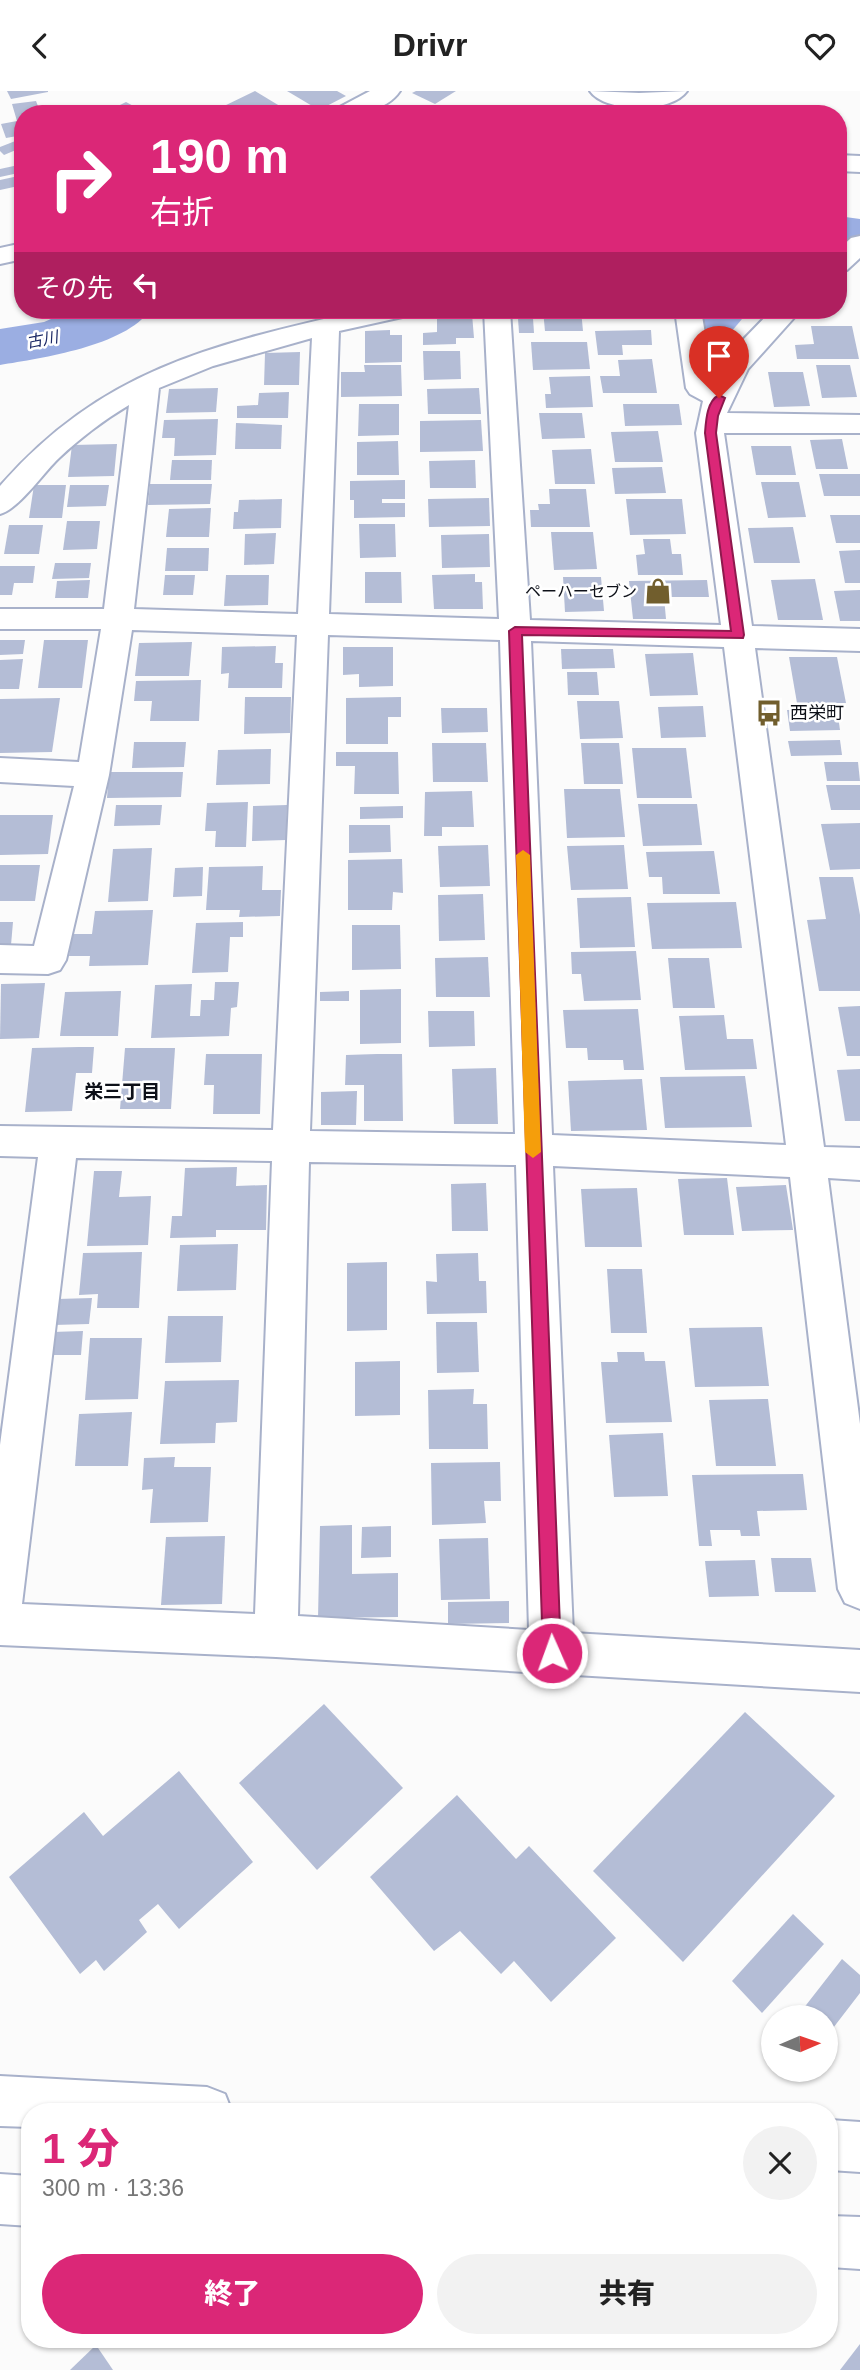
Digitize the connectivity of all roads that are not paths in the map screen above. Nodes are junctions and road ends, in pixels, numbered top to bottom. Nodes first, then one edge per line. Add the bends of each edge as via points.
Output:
1 (602, 91) edge
2 (675, 91) edge
3 (860, 244) edge
4 (847, 256) edge
5 (359, 319) edge
6 (498, 319) edge
7 (689, 319) edge
8 (768, 319) edge
9 (326, 327) junction
10 (145, 386) junction
11 (715, 410) junction
12 (860, 424) edge
13 (0, 505) edge
14 (0, 619) edge
15 (118, 619) junction
16 (313, 624) junction
17 (515, 631) junction
18 (738, 635) junction
19 (860, 640) edge
20 (0, 770) edge
21 (93, 775) junction
22 (0, 959) edge
23 (0, 1141) edge
24 (59, 1143) junction
25 (291, 1144) junction
26 (533, 1150) junction
27 (806, 1162) junction
28 (860, 1164) edge
29 (860, 1589) edge
30 (0, 1607) edge
31 (0, 1624) edge
32 (276, 1636) junction
33 (552, 1653) junction
34 (860, 1671) edge
35 (0, 2101) edge
36 (38, 2103) edge
37 (838, 2146) edge
38 (860, 2147) edge
39 (0, 2199) edge
40 (21, 2200) edge
41 (838, 2242) edge
42 (860, 2243) edge

1 - 2 main road via 645,101 662,100
3 - 4 main road
5 - 9 main road
6 - 17 main road
7 - 11 main road via 700,388
8 - 11 main road
9 - 10 main road via 204,360
9 - 16 main road
10 - 13 main road via 102,408 57,443
10 - 15 main road
11 - 12 main road
11 - 18 main road
14 - 15 main road
15 - 16 main road
15 - 21 main road
16 - 17 main road
16 - 25 main road
17 - 18 main road
17 - 26 main road
18 - 19 main road
18 - 27 main road
20 - 21 main road
21 - 22 main road via 48,960
23 - 24 main road
24 - 25 main road
24 - 30 main road
25 - 26 main road
25 - 32 main road
26 - 27 main road
26 - 33 main road
27 - 28 main road
27 - 29 main road
31 - 32 main road
32 - 33 main road
33 - 34 main road
35 - 36 main road
37 - 38 main road
39 - 40 main road
41 - 42 main road

